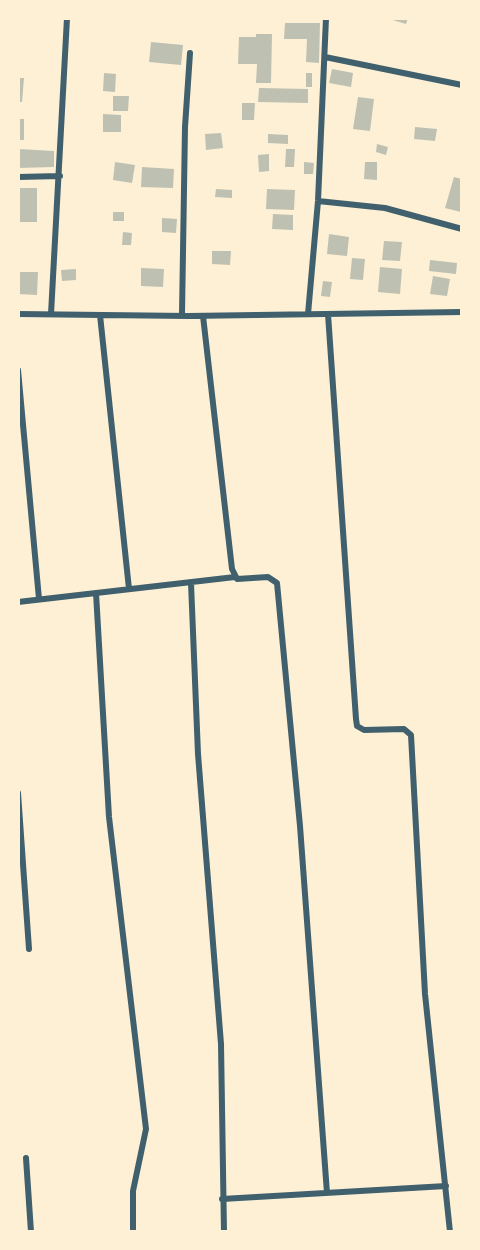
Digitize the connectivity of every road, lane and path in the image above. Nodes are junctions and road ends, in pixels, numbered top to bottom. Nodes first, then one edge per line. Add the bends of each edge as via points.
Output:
1 (67, 18) edge
2 (326, 18) edge
3 (190, 53) dead end
4 (325, 57) junction
5 (462, 85) edge
6 (60, 176) junction
7 (18, 177) edge
8 (318, 201) junction
9 (462, 229) edge
10 (462, 312) edge
11 (18, 314) edge
12 (51, 314) junction
13 (182, 314) junction
14 (308, 314) junction
15 (328, 314) junction
16 (100, 315) junction
17 (203, 316) junction
18 (18, 370) edge
19 (235, 578) junction
20 (191, 583) junction
21 (129, 589) junction
22 (96, 593) junction
23 (39, 599) junction
24 (18, 602) edge
25 (18, 792) edge
26 (30, 949) dead end
27 (26, 1158) dead end
28 (446, 1186) junction
29 (327, 1193) junction
30 (222, 1199) junction
31 (31, 1232) edge
32 (133, 1232) edge
33 (224, 1232) edge
34 (450, 1232) edge

1 - 6 street
2 - 4 street
3 - 13 street
4 - 5 street
4 - 8 street
6 - 7 street
6 - 12 street
8 - 9 street via 385,208
8 - 14 street
10 - 15 street
11 - 12 street
12 - 16 street
13 - 16 street
13 - 17 street
14 - 15 street
14 - 17 street
15 - 28 street via 356,719 357,726 364,730 405,729 411,735 425,994
16 - 21 street
17 - 19 street
18 - 23 street
19 - 20 street
19 - 29 street via 268,577 277,583 300,826
20 - 21 street
20 - 30 street via 198,754 221,1044
21 - 22 street
22 - 23 street
22 - 32 street via 109,817 146,1129 134,1191
23 - 24 street
25 - 26 street
27 - 31 street
28 - 29 street
28 - 34 street
29 - 30 street
30 - 33 street

